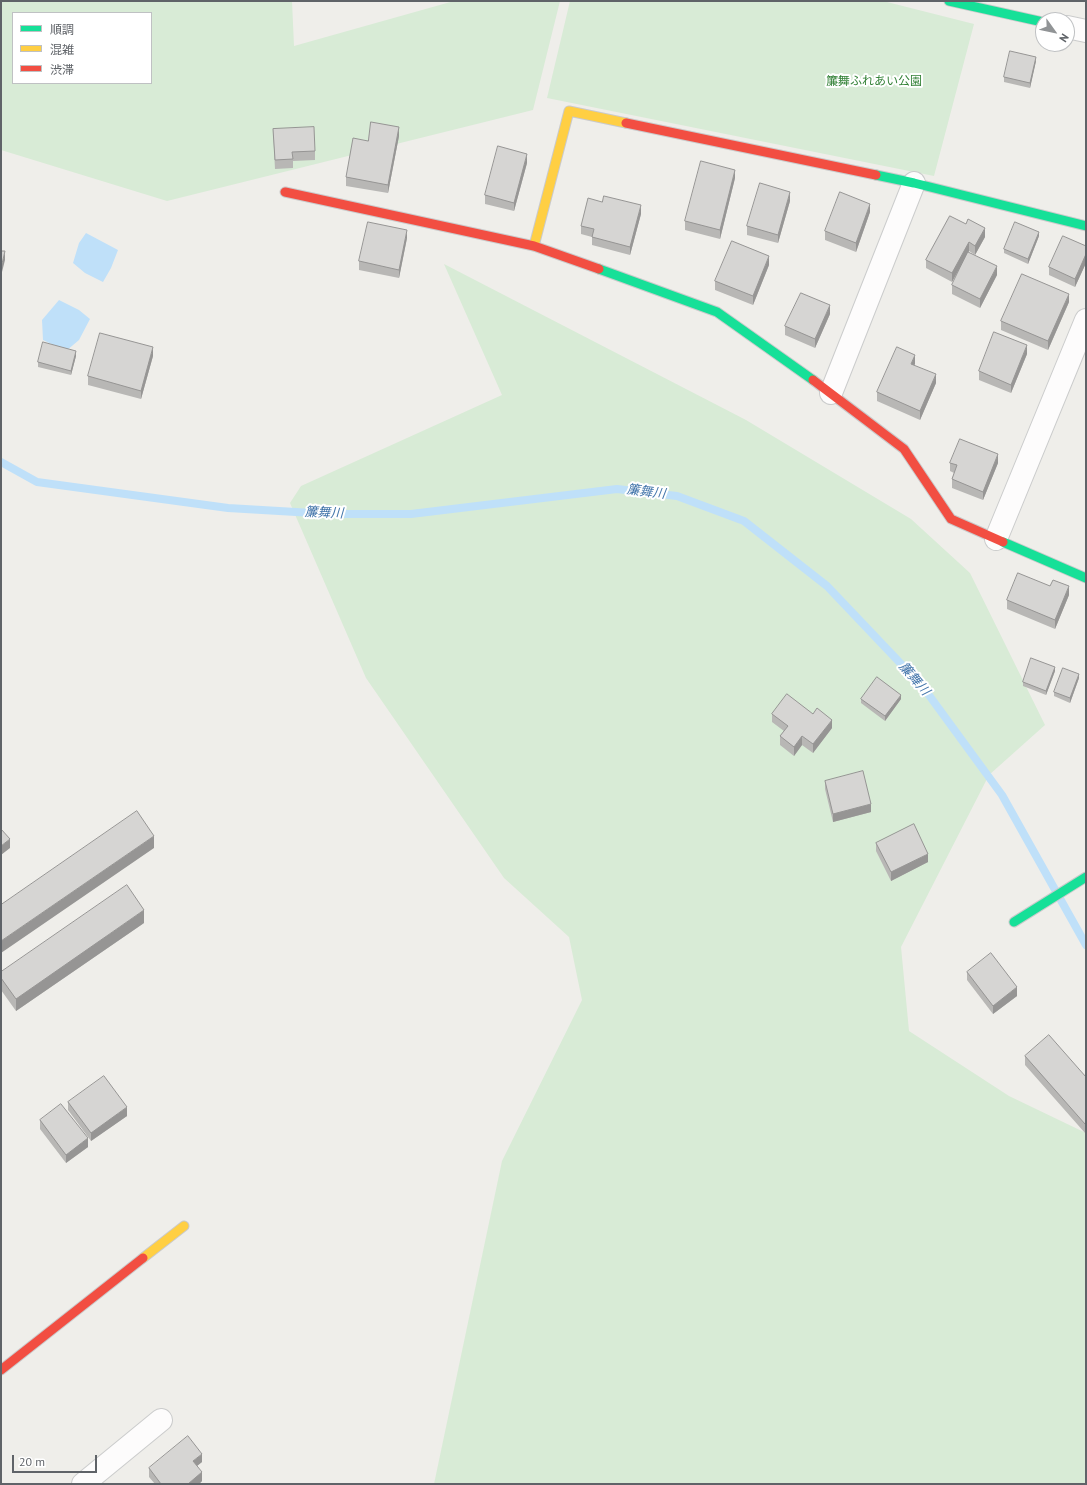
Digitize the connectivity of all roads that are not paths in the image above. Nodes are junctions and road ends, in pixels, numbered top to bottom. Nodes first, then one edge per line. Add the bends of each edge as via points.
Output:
1 (949, 1) edge
2 (1035, 20) edge
3 (1075, 29) edge
4 (1086, 31) edge
5 (914, 183) junction
6 (285, 192) dead end
7 (1086, 226) edge
8 (534, 246) junction
9 (1086, 320) edge
10 (832, 393) junction
11 (996, 539) junction
12 (1086, 578) edge
13 (1086, 877) edge
14 (1014, 922) dead end
15 (184, 1226) dead end
16 (1, 1370) edge
17 (161, 1420) dead end
18 (83, 1484) edge

1 - 2 street
3 - 4 street
5 - 7 street
5 - 8 street via 569,111
5 - 10 street
6 - 8 street
8 - 10 street via 717,312
9 - 11 street
10 - 11 street via 904,449 951,520
11 - 12 street
13 - 14 street
15 - 16 street
17 - 18 street

